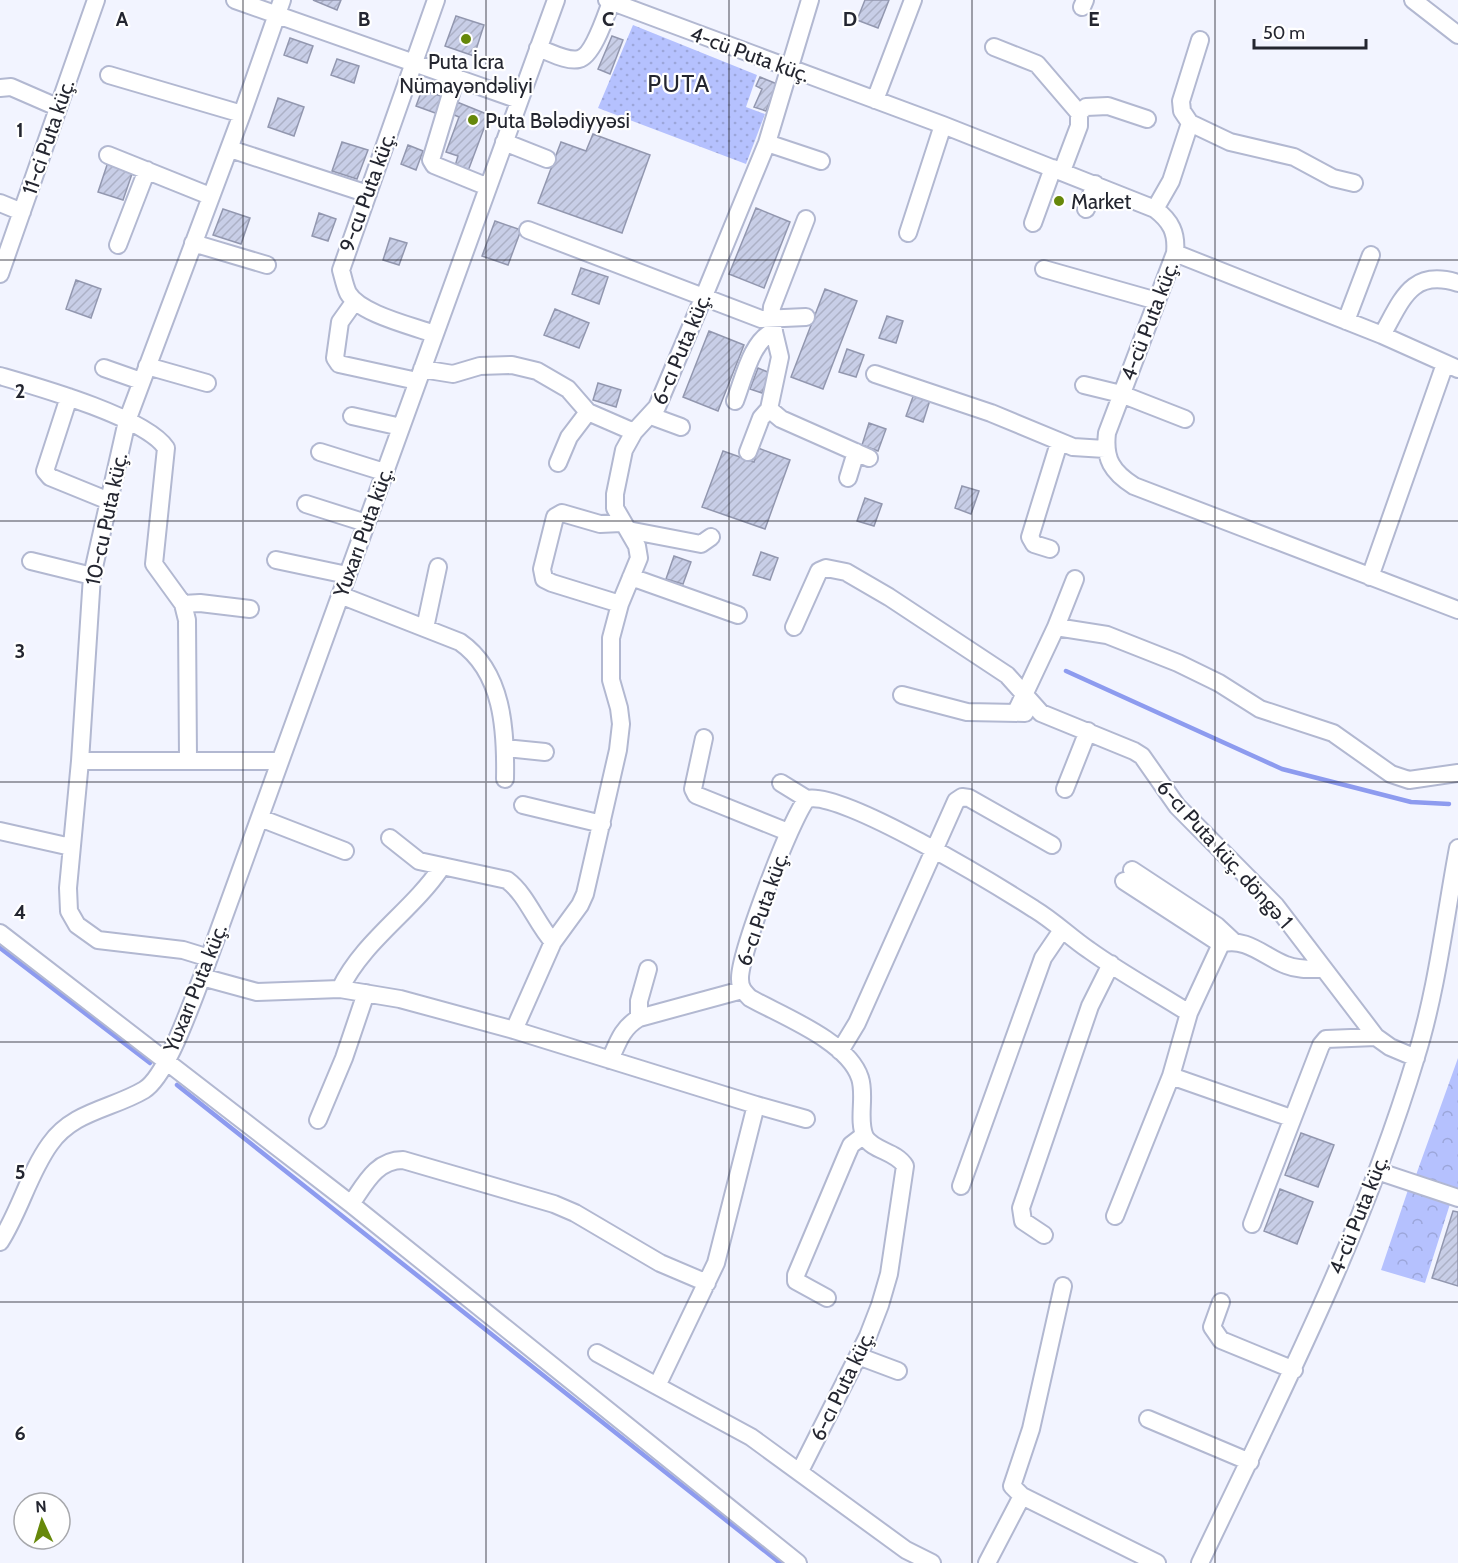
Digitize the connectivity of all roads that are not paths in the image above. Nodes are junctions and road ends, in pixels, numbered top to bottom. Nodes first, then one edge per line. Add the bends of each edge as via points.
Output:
1 (96, 0) edge
2 (235, 0) edge
3 (436, 0) edge
4 (556, 0) edge
5 (810, 0) edge
6 (913, 0) edge
7 (1413, 0) edge
8 (609, 1) edge
9 (279, 7) edge
10 (1458, 35) edge
11 (1200, 40) dead end
12 (994, 47) dead end
13 (538, 48) junction
14 (413, 62) junction
15 (789, 69) junction
16 (109, 75) dead end
17 (456, 77) junction
18 (0, 88) edge
19 (519, 100) junction
20 (874, 100) junction
21 (57, 107) junction
22 (1079, 113) junction
23 (242, 114) junction
24 (1147, 119) dead end
25 (1190, 123) junction
26 (943, 125) junction
27 (504, 142) junction
28 (767, 143) junction
29 (230, 149) junction
30 (108, 155) dead end
31 (547, 159) dead end
32 (821, 161) dead end
33 (147, 170) junction
34 (1057, 170) junction
35 (1354, 183) dead end
36 (1095, 184) junction
37 (488, 187) junction
38 (368, 194) junction
39 (210, 196) junction
40 (0, 203) edge
41 (1086, 209) dead end
42 (1155, 209) junction
43 (22, 212) junction
44 (806, 219) dead end
45 (1033, 223) dead end
46 (528, 230) dead end
47 (908, 232) dead end
48 (193, 243) junction
49 (118, 245) dead end
50 (1175, 252) junction
51 (1371, 255) dead end
52 (267, 265) dead end
53 (1044, 269) dead end
54 (0, 274) edge
55 (1458, 283) edge
56 (704, 296) junction
57 (355, 301) junction
58 (1157, 301) junction
59 (806, 317) dead end
60 (1346, 321) junction
61 (773, 325) junction
62 (434, 334) junction
63 (1382, 335) junction
64 (1452, 367) edge
65 (104, 368) dead end
66 (144, 373) junction
67 (875, 374) dead end
68 (0, 375) edge
69 (420, 375) junction
70 (207, 384) dead end
71 (1084, 385) dead end
72 (1121, 394) junction
73 (69, 397) junction
74 (735, 401) dead end
75 (769, 409) junction
76 (588, 412) junction
77 (352, 416) dead end
78 (651, 416) junction
79 (1185, 419) dead end
80 (127, 422) junction
81 (401, 427) junction
82 (681, 427) dead end
83 (634, 432) junction
84 (1059, 443) junction
85 (1105, 449) junction
86 (320, 452) dead end
87 (748, 452) dead end
88 (558, 463) dead end
89 (384, 472) junction
90 (848, 478) dead end
91 (108, 501) junction
92 (306, 504) dead end
93 (366, 523) junction
94 (624, 526) junction
95 (711, 537) dead end
96 (1050, 549) dead end
97 (31, 561) dead end
98 (276, 561) dead end
99 (438, 567) dead end
100 (347, 575) junction
101 (92, 576) junction
102 (631, 577) junction
103 (1370, 577) junction
104 (1075, 579) dead end
105 (340, 595) junction
106 (183, 604) junction
107 (620, 604) junction
108 (250, 609) dead end
109 (1458, 610) edge
110 (738, 615) dead end
111 (794, 627) dead end
112 (1056, 627) junction
113 (425, 628) junction
114 (1026, 694) junction
115 (902, 695) dead end
116 (1016, 712) junction
117 (1041, 713) junction
118 (1088, 731) junction
119 (704, 738) dead end
120 (506, 748) junction
121 (544, 752) dead end
122 (188, 759) junction
123 (80, 761) junction
124 (280, 761) junction
125 (1458, 773) edge
126 (505, 779) dead end
127 (781, 783) dead end
128 (1065, 789) dead end
129 (807, 799) junction
130 (523, 805) dead end
131 (260, 818) junction
132 (602, 824) junction
133 (0, 831) edge
134 (788, 832) junction
135 (390, 838) dead end
136 (1052, 845) dead end
137 (71, 847) junction
138 (1458, 848) edge
139 (345, 851) dead end
140 (934, 851) junction
141 (441, 868) junction
142 (1128, 876) dead end
143 (1062, 930) junction
144 (0, 933) edge
145 (553, 942) junction
146 (1227, 942) junction
147 (209, 958) junction
148 (1111, 964) junction
149 (648, 969) dead end
150 (1324, 969) junction
151 (202, 977) junction
152 (340, 988) junction
153 (742, 990) junction
154 (366, 993) junction
155 (1189, 1013) junction
156 (639, 1018) junction
157 (514, 1030) junction
158 (1376, 1037) junction
159 (840, 1051) junction
160 (1416, 1058) junction
161 (610, 1060) junction
162 (165, 1062) junction
163 (1171, 1076) junction
164 (756, 1105) junction
165 (1291, 1118) junction
166 (806, 1119) dead end
167 (318, 1120) dead end
168 (864, 1135) junction
169 (1377, 1171) junction
170 (961, 1186) dead end
171 (1458, 1198) edge
172 (351, 1204) junction
173 (1115, 1215) dead end
174 (1252, 1224) dead end
175 (1044, 1235) dead end
176 (0, 1242) edge
177 (707, 1283) junction
178 (1063, 1286) dead end
179 (827, 1298) dead end
180 (1221, 1302) dead end
181 (597, 1353) dead end
182 (858, 1356) junction
183 (1294, 1370) junction
184 (898, 1371) dead end
185 (657, 1386) junction
186 (1148, 1419) dead end
187 (1250, 1462) junction
188 (800, 1471) junction
189 (1022, 1496) junction
190 (798, 1563) edge
191 (932, 1563) edge
192 (987, 1563) edge
193 (1157, 1563) edge
194 (1200, 1563) edge

1 - 21 street, 11-ci Puta küç.
2 - 9 street
3 - 14 street, 9-cu Puta küç.
4 - 13 street, Yuxarı Puta küç.
5 - 15 street, 6-cı Puta küç.
6 - 20 street
7 - 10 street
8 - 13 street via 590,52 581,59
8 - 15 street, 4-cü Puta küç.
9 - 14 street
9 - 23 street, 10-cu Puta küç.
11 - 25 street via 1181,101
12 - 22 street via 1037,64
13 - 19 street, Yuxarı Puta küç.
14 - 17 street
14 - 38 street, 9-cu Puta küç.
15 - 20 street, 4-cü Puta küç.
15 - 28 street, 6-cı Puta küç.
16 - 23 street
17 - 19 street
17 - 37 street via 431,160 434,165
18 - 21 street via 11,87
19 - 27 street, Yuxarı Puta küç.
20 - 26 street, 4-cü Puta küç.
21 - 43 street, 11-ci Puta küç.
22 - 24 street via 1086,107 1101,106
22 - 34 street via 1078,126
23 - 29 street, 10-cu Puta küç.
25 - 35 street via 1230,142 1294,158 1333,178
25 - 42 street via 1171,181
26 - 34 street, 4-cü Puta küç.
26 - 47 street
27 - 31 street
27 - 37 street, Yuxarı Puta küç.
28 - 32 street
28 - 56 street, 6-cı Puta küç.
29 - 38 street
29 - 39 street, 10-cu Puta küç.
30 - 33 street
33 - 39 street
33 - 49 street
34 - 36 street, 4-cü Puta küç.
34 - 45 street
36 - 41 street
36 - 42 street, 4-cü Puta küç.
37 - 62 street, Yuxarı Puta küç.
38 - 57 street, 9-cu Puta küç. via 341,270 348,293
39 - 48 street, 10-cu Puta küç.
40 - 43 street
42 - 50 street, 4-cü Puta küç. via 1172,227
43 - 54 street, 11-ci Puta küç.
44 - 61 street via 772,307
46 - 56 street
48 - 52 street
48 - 66 street, 10-cu Puta küç.
50 - 58 street, 4-cü Puta küç.
50 - 60 street
51 - 60 street
53 - 58 street
55 - 63 street via 1442,278 1415,284
56 - 61 street
56 - 78 street, 6-cı Puta küç.
57 - 62 street
57 - 69 street via 340,322 335,358 339,364
58 - 72 street, 4-cü Puta küç.
59 - 61 street
60 - 63 street
61 - 74 street via 757,345
61 - 75 street via 780,357
62 - 69 street, Yuxarı Puta küç.
63 - 64 street
64 - 103 street
65 - 66 street
66 - 70 street
66 - 80 street, 10-cu Puta küç.
67 - 84 street via 991,412
68 - 73 street
69 - 76 street via 453,374 480,366 522,366 568,389
69 - 81 street, Yuxarı Puta küç.
71 - 72 street
72 - 79 street
72 - 85 street, 4-cü Puta küç.
73 - 80 street
73 - 91 street via 45,471 50,477
75 - 87 street via 756,428
75 - 90 street via 781,419 862,455
76 - 83 street
76 - 88 street via 569,437
77 - 81 street
78 - 82 street
78 - 83 street, 6-cı Puta küç.
80 - 91 street, 10-cu Puta küç.
80 - 106 street via 160,439 166,448 154,564
81 - 89 street, Yuxarı Puta küç.
83 - 94 street, 6-cı Puta küç. via 624,450 615,494 615,508
84 - 85 street
84 - 96 street via 1030,537 1034,544
85 - 103 street via 1118,476 1134,486
86 - 89 street
89 - 93 street, Yuxarı Puta küç.
91 - 101 street, 10-cu Puta küç.
92 - 93 street
93 - 100 street, Yuxarı Puta küç.
94 - 95 street via 701,544
94 - 102 street, 6-cı Puta küç. via 637,546 639,558
94 - 107 street via 562,513 555,517 542,569 544,579 552,583
97 - 101 street
98 - 100 street
99 - 113 street
100 - 105 street, Yuxarı Puta küç.
101 - 123 street, 10-cu Puta küç.
102 - 107 street, 6-cı Puta küç.
102 - 110 street
103 - 109 street
104 - 112 street
105 - 113 street
105 - 124 street, Yuxarı Puta küç.
106 - 108 street
106 - 122 street via 187,620
107 - 132 street, 6-cı Puta küç. via 609,656 621,724
111 - 114 street via 819,571 836,569 889,597 978,655
112 - 114 street
112 - 125 street via 1107,635 1178,663 1260,709 1333,733 1391,774 1409,780
113 - 120 street via 460,642 485,667 494,687
114 - 116 street
114 - 117 street
115 - 116 street via 967,712
116 - 117 street
117 - 118 street, 6-cı Puta küç. döngə 1
118 - 128 street
118 - 150 street, 6-cı Puta küç. döngə 1 via 1142,756 1177,806 1256,883
119 - 134 street via 693,789 696,795
120 - 121 street
120 - 126 street
122 - 123 street
122 - 124 street
123 - 137 street, 10-cu Puta küç.
124 - 131 street, Yuxarı Puta küç.
127 - 129 street
129 - 134 street, 6-cı Puta küç.
129 - 140 street via 824,798 856,810
130 - 132 street
131 - 139 street
131 - 147 street, Yuxarı Puta küç.
132 - 145 street, 6-cı Puta küç. via 585,894
133 - 137 street
134 - 153 street, 6-cı Puta küç. via 745,953 739,980
135 - 141 street via 419,861
136 - 140 street via 962,797 956,801
137 - 147 street, 10-cu Puta küç. via 69,911 76,926 98,940 183,950
138 - 160 street, 4-cü Puta küç.
140 - 143 street via 1035,909
140 - 159 street
141 - 145 street via 507,880 516,887
141 - 152 street via 427,888 364,951
142 - 146 street
143 - 148 street
143 - 170 street via 1043,958
144 - 162 street
145 - 157 street, 6-cı Puta küç.
146 - 150 street via 1241,941 1288,966
146 - 155 street
147 - 151 street, Yuxarı Puta küç.
148 - 155 street
148 - 175 street via 1090,1006 1021,1208 1023,1221
149 - 156 street via 639,1001
150 - 158 street, 6-cı Puta küç. döngə 1
151 - 152 street via 257,992
151 - 162 street, Yuxarı Puta küç.
152 - 154 street
153 - 156 street
153 - 159 street, 6-cı Puta küç.
154 - 157 street
154 - 167 street
155 - 163 street
156 - 161 street via 622,1032
157 - 161 street
158 - 160 street, 6-cı Puta küç. döngə 1
158 - 165 street via 1326,1039
159 - 168 street, 6-cı Puta küç. via 861,1078
160 - 169 street, 4-cü Puta küç.
161 - 164 street
162 - 172 street
162 - 176 street, Yuxarı Puta küç. via 144,1089 67,1125 50,1144
163 - 165 street
163 - 173 street
164 - 166 street
164 - 177 street via 722,1246
165 - 174 street
168 - 179 street via 847,1154 796,1275 800,1285
168 - 182 street, 6-cı Puta küç. via 905,1166 889,1274
169 - 171 street
169 - 183 street, 4-cü Puta küç.
172 - 177 street via 376,1169 393,1160 403,1160 554,1204 660,1263
172 - 190 street
177 - 185 street
178 - 189 street via 1034,1419 1012,1486
180 - 183 street via 1212,1327 1221,1340
181 - 185 street
182 - 184 street
182 - 188 street, 6-cı Puta küç.
183 - 187 street, 4-cü Puta küç.
185 - 188 street via 751,1437
186 - 187 street
187 - 194 street, 4-cü Puta küç.
188 - 191 street via 906,1550
189 - 192 street
189 - 193 street

